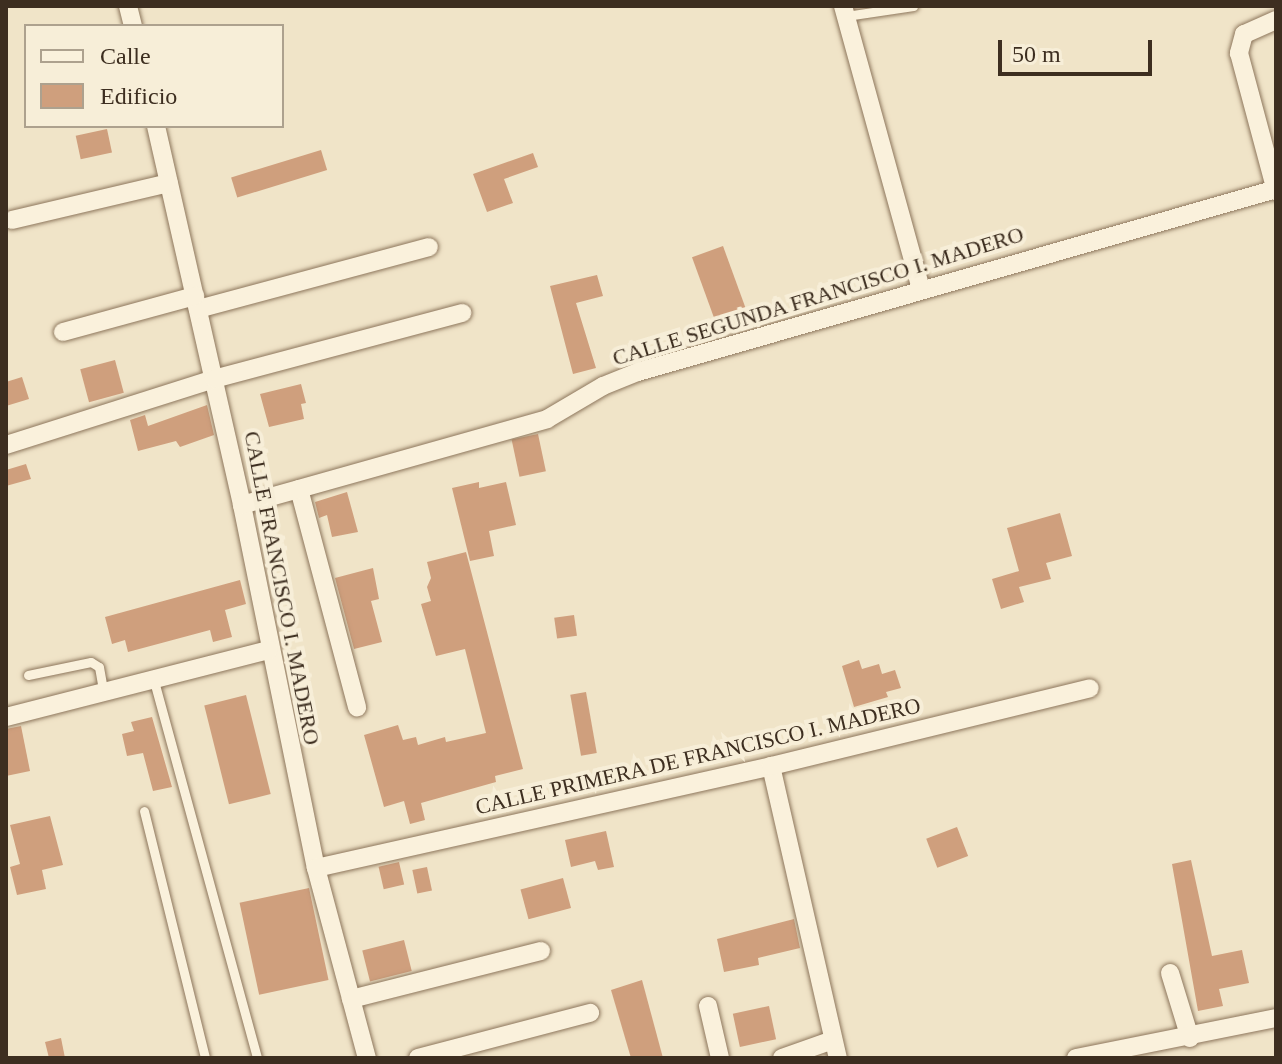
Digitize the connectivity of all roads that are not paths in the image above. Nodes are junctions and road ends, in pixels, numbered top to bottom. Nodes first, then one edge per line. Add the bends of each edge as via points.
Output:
1 (913, 6) edge
2 (844, 11) edge
3 (1276, 20) edge
4 (156, 128) edge
5 (169, 183) junction
6 (1276, 190) edge
7 (12, 220) dead end
8 (429, 247) dead end
9 (921, 289) junction
10 (197, 303) junction
11 (462, 313) dead end
12 (63, 332) dead end
13 (214, 379) junction
14 (6, 445) edge
15 (299, 489) junction
16 (242, 505) junction
17 (269, 650) junction
18 (28, 675) dead end
19 (154, 681) junction
20 (1090, 688) dead end
21 (104, 694) junction
22 (357, 707) dead end
23 (6, 717) edge
24 (771, 766) junction
25 (144, 811) dead end
26 (316, 868) junction
27 (541, 951) dead end
28 (1170, 973) dead end
29 (351, 999) junction
30 (708, 1006) dead end
31 (590, 1013) dead end
32 (1276, 1018) edge
33 (1190, 1038) junction
34 (836, 1049) edge
35 (205, 1058) edge
36 (257, 1058) edge
37 (367, 1058) edge
38 (418, 1058) edge
39 (720, 1058) edge
40 (782, 1058) edge
41 (1076, 1058) edge

1 - 2 lane
2 - 9 street
3 - 6 street via 1244,34 1239,53
4 - 5 street, CALLE FRANCISCO I. MADERO
5 - 7 street
5 - 10 street, CALLE FRANCISCO I. MADERO
6 - 9 street, CALLE SEGUNDA FRANCISCO I. MADERO
8 - 10 street
9 - 15 street, CALLE SEGUNDA FRANCISCO I. MADERO via 638,372 547,419
10 - 12 street
10 - 13 street, CALLE FRANCISCO I. MADERO
11 - 13 street
13 - 14 street
13 - 16 street, CALLE FRANCISCO I. MADERO
15 - 16 street, CALLE SEGUNDA FRANCISCO I. MADERO
15 - 22 street
16 - 17 street, CALLE FRANCISCO I. MADERO
17 - 19 street
17 - 26 street, CALLE FRANCISCO I. MADERO
18 - 21 lane via 91,662 99,667
19 - 21 street
19 - 36 lane
20 - 24 street, CALLE PRIMERA DE FRANCISCO I. MADERO
21 - 23 street
24 - 26 street, CALLE PRIMERA DE FRANCISCO I. MADERO
24 - 34 street
25 - 35 lane
26 - 29 street, CALLE FRANCISCO I. MADERO
27 - 29 street
28 - 33 street
29 - 37 street, CALLE FRANCISCO I. MADERO
30 - 39 street
31 - 38 street
32 - 33 street
33 - 41 street
34 - 40 street

